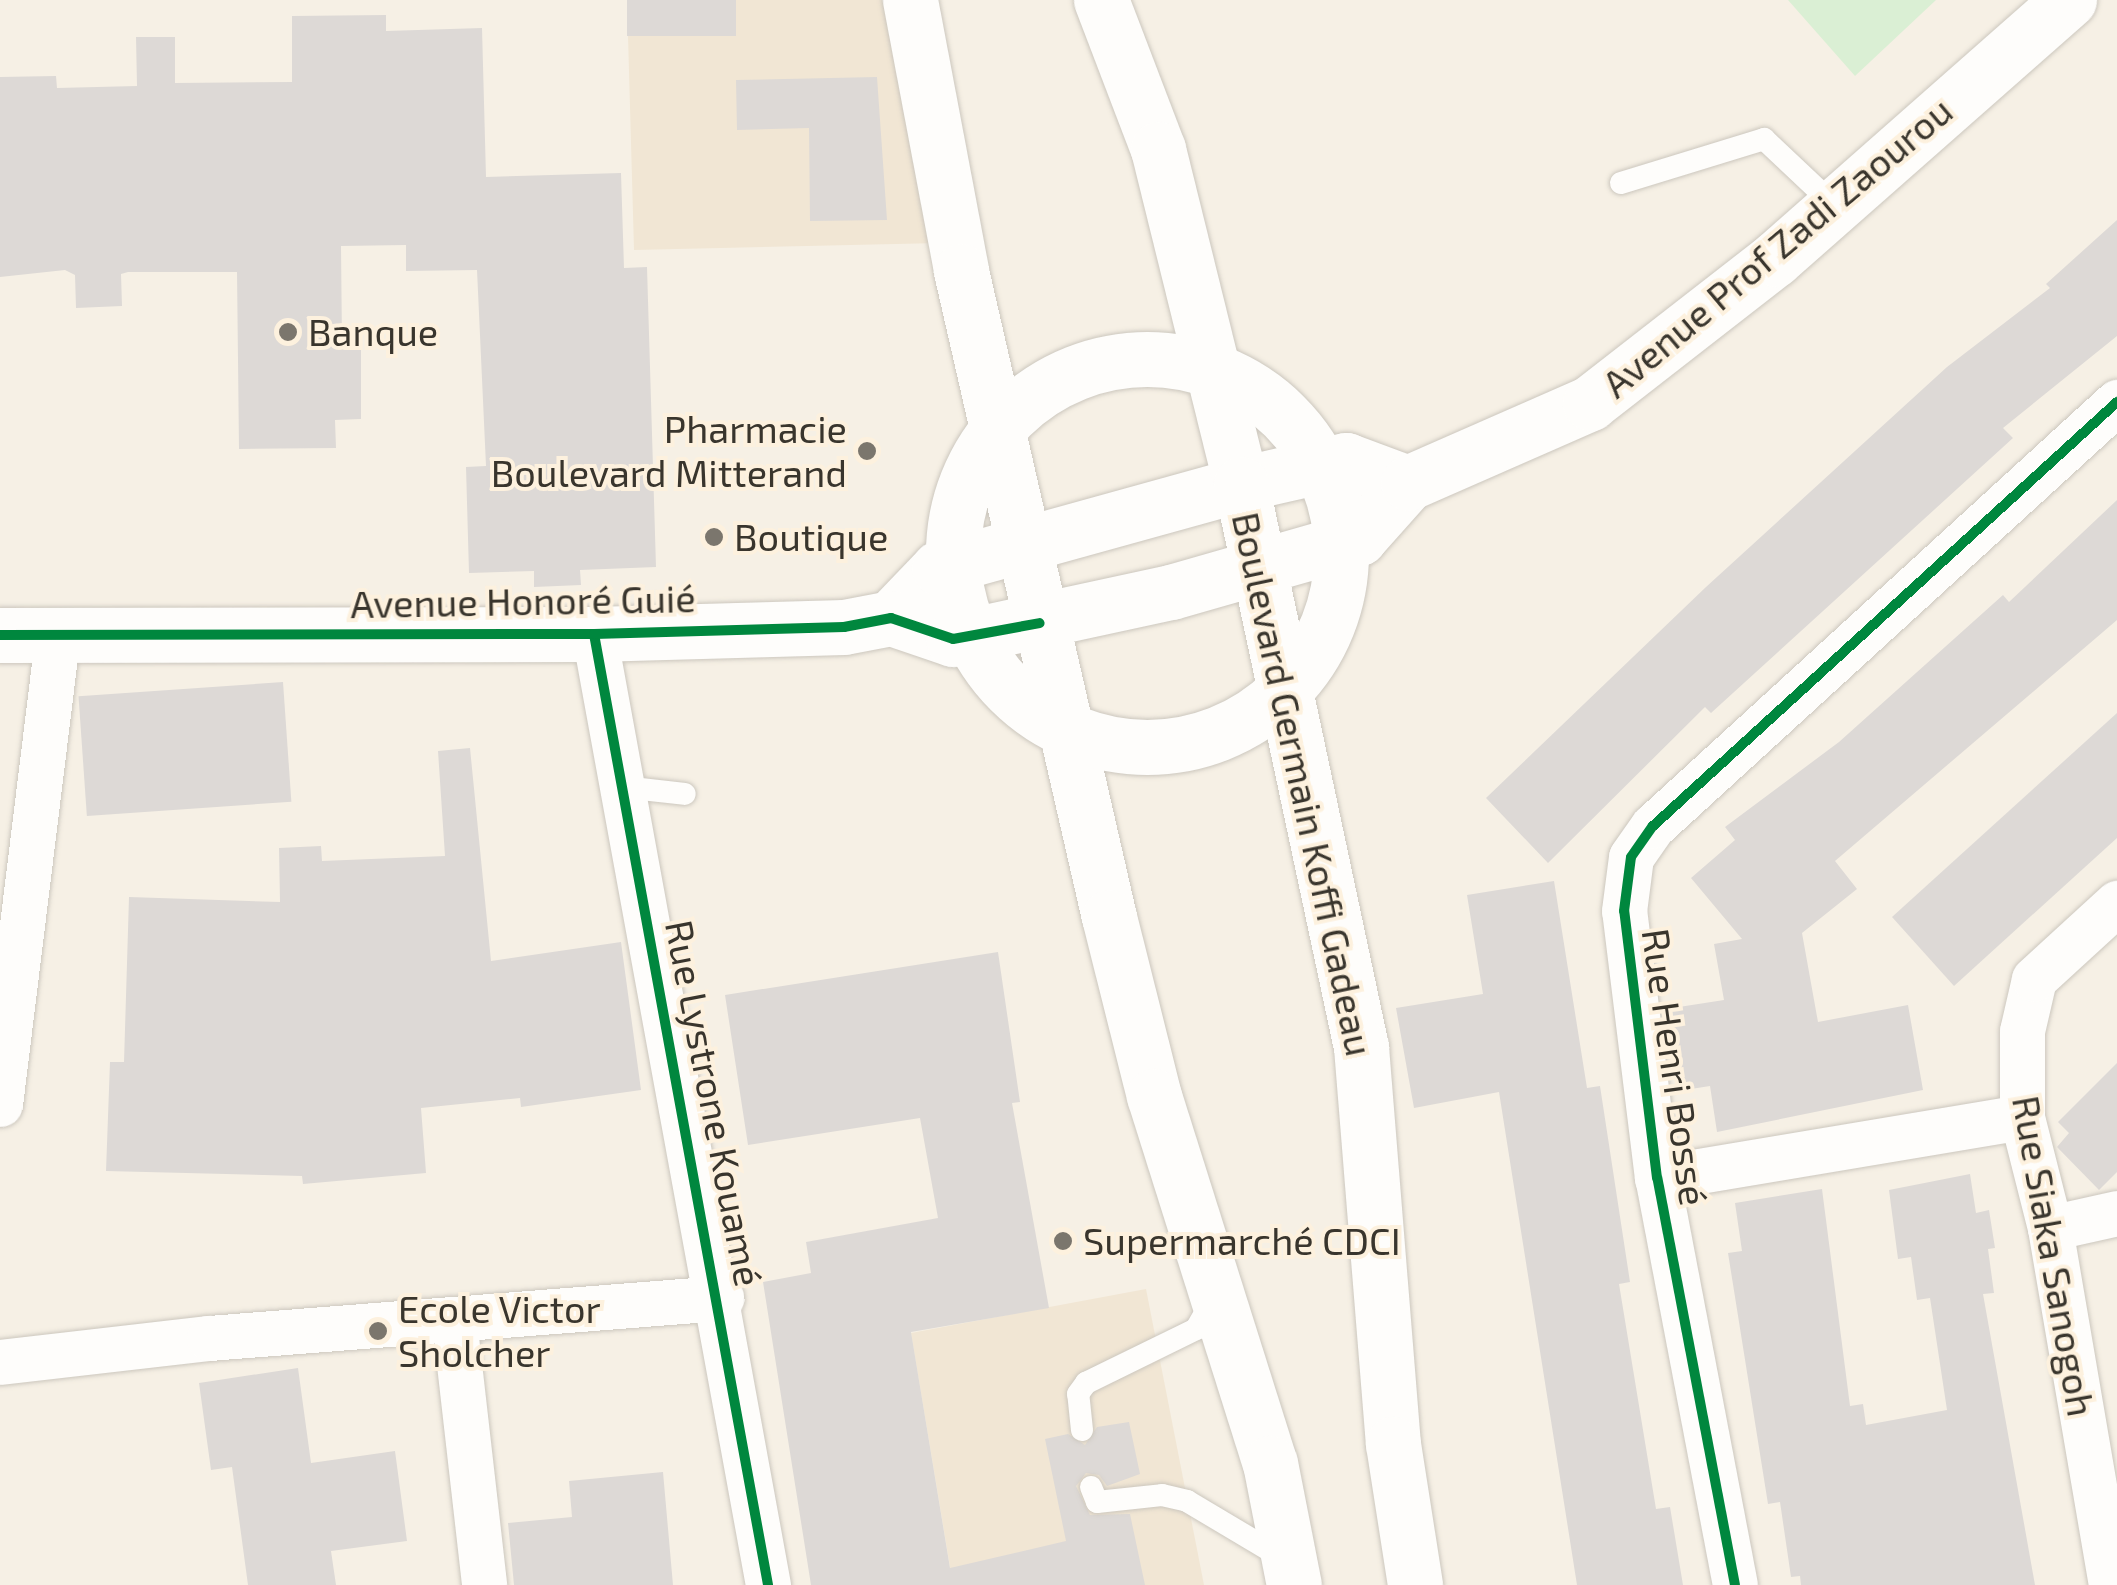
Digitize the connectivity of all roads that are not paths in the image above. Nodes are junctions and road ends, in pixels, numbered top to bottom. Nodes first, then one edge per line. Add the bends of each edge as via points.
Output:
1 (910, 0) edge
2 (1101, 0) edge
3 (2068, 0) edge
4 (1621, 183) dead end
5 (1835, 206) junction
6 (1212, 368) junction
7 (2117, 402) edge
8 (995, 428) junction
9 (1320, 465) junction
10 (1408, 483) junction
11 (1241, 484) junction
12 (1341, 543) junction
13 (1021, 544) junction
14 (952, 564) junction
15 (1258, 564) junction
16 (891, 618) junction
17 (1040, 624) junction
18 (58, 632) junction
19 (594, 634) junction
20 (0, 635) edge
21 (970, 636) junction
22 (1285, 689) junction
23 (1065, 730) junction
24 (623, 788) junction
25 (685, 794) dead end
26 (2117, 903) edge
27 (0, 1104) edge
28 (2022, 1117) junction
29 (1657, 1178) junction
30 (2117, 1213) edge
31 (2050, 1228) junction
32 (721, 1298) junction
33 (1214, 1298) junction
34 (454, 1320) junction
35 (0, 1362) edge
36 (1082, 1430) dead end
37 (1091, 1487) dead end
38 (1293, 1574) edge
39 (484, 1585) edge
40 (768, 1585) edge
41 (1416, 1585) edge
42 (1735, 1585) edge
43 (2111, 1585) edge

1 - 8 main road
2 - 6 main road, Boulevard Germain Koffi Gadeau via 1158,149
3 - 5 main road, Avenue Prof Zadi Zaourou
4 - 5 lane via 1764,139
5 - 10 main road, Avenue Prof Zadi Zaourou via 1590,402
6 - 8 main road via 1132,358 1088,368 1059,380
6 - 9 main road via 1272,404
6 - 11 main road, Boulevard Germain Koffi Gadeau
7 - 29 street, Rue Henri Bossé via 1653,826 1631,857 1624,911
8 - 13 main road
8 - 14 main road via 964,488
9 - 10 main road via 1346,460
9 - 11 main road
9 - 12 main road
10 - 12 main road via 1360,538
11 - 13 main road
11 - 15 main road, Boulevard Germain Koffi Gadeau
12 - 15 main road, Avenue Honoré Guié
12 - 22 main road via 1329,617 1314,652
13 - 14 main road
13 - 17 main road
14 - 16 main road via 939,568
14 - 21 main road
15 - 17 main road, Avenue Honoré Guié
15 - 22 main road, Boulevard Germain Koffi Gadeau
16 - 19 main road, Avenue Honoré Guié via 844,626
16 - 21 main road, Avenue Honoré Guié via 953,640
17 - 21 main road, Avenue Honoré Guié
17 - 23 main road
18 - 19 main road, Avenue Honoré Guié
18 - 20 main road, Avenue Honoré Guié
18 - 27 street
19 - 24 street, Rue Lystrone Kouamé
21 - 23 main road via 1016,698
22 - 23 main road via 1231,730 1174,746 1120,746
22 - 41 main road, Boulevard Germain Koffi Gadeau via 1361,1046 1393,1444
23 - 33 main road via 1154,1096
24 - 25 lane
24 - 32 street, Rue Lystrone Kouamé
26 - 28 street, Rue Siaka Sanogoh via 2034,979 2022,1031
28 - 29 street
28 - 31 street, Rue Siaka Sanogoh
29 - 42 street, Rue Henri Bossé
30 - 31 street
31 - 43 street, Rue Siaka Sanogoh
32 - 34 street
32 - 40 street, Rue Lystrone Kouamé
33 - 36 lane via 1196,1329 1086,1384 1078,1394
33 - 38 main road via 1270,1463
34 - 35 street
34 - 39 street
37 - 38 lane via 1097,1502 1162,1495 1187,1501

